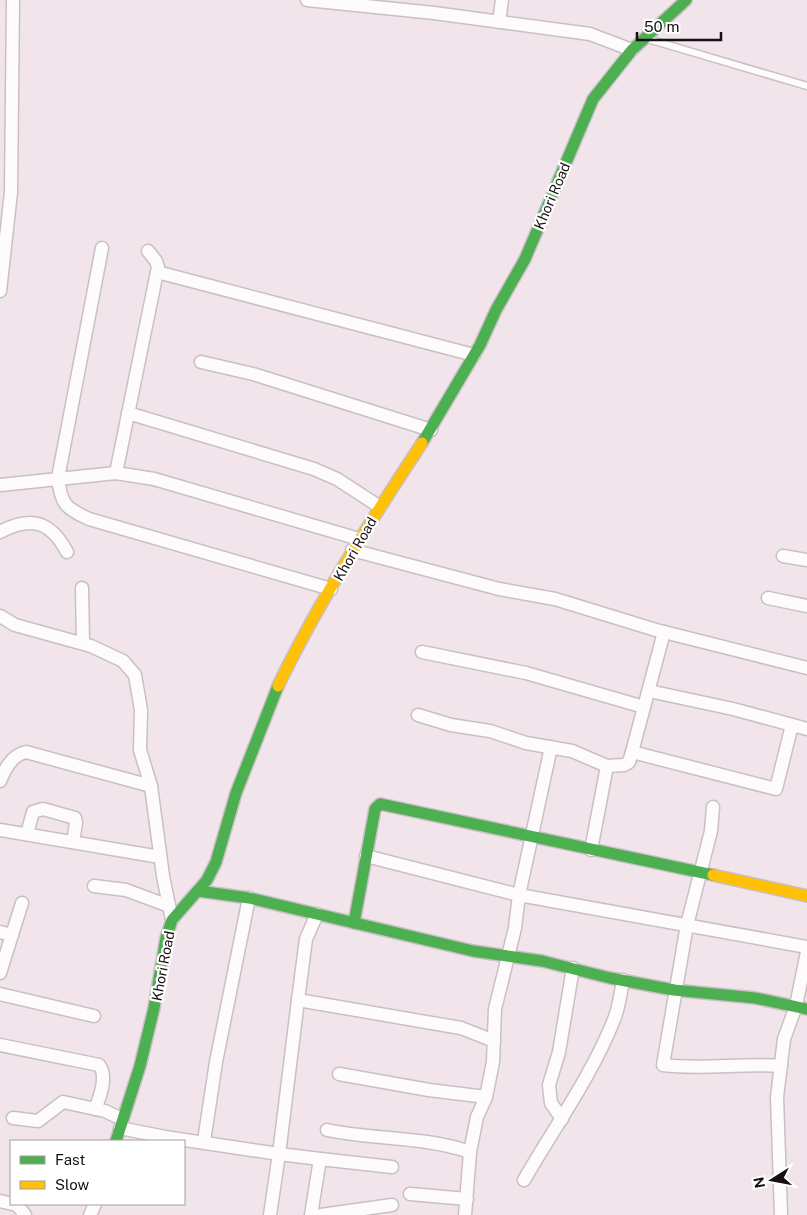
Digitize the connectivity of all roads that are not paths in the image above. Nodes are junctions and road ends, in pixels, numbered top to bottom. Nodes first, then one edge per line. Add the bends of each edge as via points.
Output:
1 (13, 0) edge
2 (307, 0) edge
3 (502, 0) edge
4 (686, 0) edge
5 (324, 1) edge
6 (499, 22) junction
7 (645, 38) junction
8 (632, 50) junction
9 (807, 86) edge
10 (102, 248) dead end
11 (148, 252) dead end
12 (157, 272) junction
13 (0, 291) edge
14 (474, 355) junction
15 (201, 362) dead end
16 (128, 413) junction
17 (431, 430) junction
18 (116, 473) junction
19 (58, 478) junction
20 (0, 485) edge
21 (380, 506) junction
22 (0, 532) edge
23 (359, 539) junction
24 (352, 550) junction
25 (67, 552) dead end
26 (783, 556) dead end
27 (807, 560) edge
28 (82, 588) dead end
29 (331, 589) junction
30 (768, 598) dead end
31 (807, 606) edge
32 (0, 616) edge
33 (664, 632) junction
34 (83, 643) junction
35 (422, 652) dead end
36 (807, 668) edge
37 (649, 691) junction
38 (644, 706) junction
39 (418, 714) dead end
40 (792, 725) junction
41 (807, 729) edge
42 (551, 747) junction
43 (632, 752) junction
44 (607, 766) junction
45 (0, 781) edge
46 (151, 786) junction
47 (713, 807) dead end
48 (0, 830) edge
49 (27, 834) junction
50 (532, 836) junction
51 (73, 842) junction
52 (591, 850) junction
53 (366, 856) junction
54 (160, 857) junction
55 (699, 874) junction
56 (94, 886) dead end
57 (198, 891) junction
58 (519, 895) junction
59 (807, 896) edge
60 (250, 898) junction
61 (22, 903) dead end
62 (169, 906) junction
63 (317, 914) junction
64 (172, 920) junction
65 (354, 923) junction
66 (687, 925) junction
67 (6, 933) edge
68 (807, 948) edge
69 (807, 952) edge
70 (508, 956) junction
71 (573, 968) junction
72 (0, 973) edge
73 (623, 980) junction
74 (678, 990) junction
75 (0, 994) edge
76 (298, 1000) junction
77 (802, 1007) edge
78 (94, 1016) dead end
79 (494, 1041) junction
80 (0, 1045) edge
81 (781, 1066) junction
82 (339, 1074) dead end
83 (486, 1097) junction
84 (95, 1110) junction
85 (14, 1118) dead end
86 (562, 1119) junction
87 (121, 1124) junction
88 (327, 1130) dead end
89 (116, 1140) edge
90 (204, 1142) junction
91 (470, 1152) junction
92 (279, 1154) junction
93 (320, 1159) junction
94 (392, 1167) dead end
95 (524, 1180) dead end
96 (410, 1194) dead end
97 (467, 1199) junction
98 (17, 1205) edge
99 (392, 1206) dead end
100 (25, 1215) edge
101 (270, 1215) edge
102 (311, 1215) edge
103 (322, 1215) edge
104 (465, 1215) edge
105 (781, 1215) edge

1 - 13 street via 11,192
2 - 5 street
3 - 6 street
4 - 7 street, Khori Road
5 - 6 street
6 - 8 street via 590,34
7 - 8 street, Khori Road
7 - 9 lane
8 - 14 street, Khori Road via 593,99 525,259
10 - 19 street
11 - 12 street via 156,261
12 - 14 street
12 - 16 street
14 - 17 street, Khori Road
15 - 17 street via 253,374
16 - 18 street
16 - 21 street via 314,469 337,479
17 - 21 street, Khori Road
18 - 19 street
18 - 23 street via 154,479
19 - 20 street
19 - 29 street via 68,510 89,520
21 - 23 street, Khori Road
22 - 25 street via 19,523 47,526 57,534
23 - 24 street, Khori Road
24 - 29 street, Khori Road
24 - 33 street via 500,589 555,599
26 - 27 street
28 - 34 street
29 - 57 street, Khori Road via 272,696 236,793 216,862
30 - 31 street
32 - 34 street via 15,625
33 - 36 street
33 - 37 street
34 - 46 street via 123,661 135,675 140,710 140,750
35 - 38 street via 526,673
37 - 38 street
37 - 40 street
38 - 43 street
39 - 42 street via 451,725
40 - 41 street
40 - 43 street via 776,789
42 - 44 street via 572,751
42 - 50 street
43 - 44 street via 624,765
44 - 52 street
45 - 46 street via 14,758 26,752
46 - 54 street
47 - 55 street via 711,831
48 - 49 street
49 - 51 street
49 - 51 street via 32,812 43,809 74,818
50 - 52 street
50 - 53 street via 380,804 375,809
50 - 58 street
51 - 54 street
52 - 55 street
53 - 58 street
53 - 65 street
54 - 62 street
55 - 59 street
55 - 66 street
56 - 62 street via 126,890
57 - 60 street
57 - 64 street, Khori Road via 182,905
58 - 66 street
58 - 70 street
60 - 63 street
60 - 90 street via 237,952
61 - 67 street
62 - 64 street
63 - 65 street
63 - 76 street via 306,939
64 - 87 street, Khori Road via 140,1066
65 - 70 street
66 - 68 street
66 - 74 street
67 - 72 street
69 - 77 street
70 - 71 street
70 - 79 street via 495,1010
71 - 73 street
71 - 86 street via 559,1052 549,1085 551,1104
73 - 74 street
73 - 86 street via 616,1016
74 - 77 street via 755,998
74 - 81 street via 663,1065 708,1068 758,1064
75 - 78 street
76 - 79 street via 461,1028
76 - 92 street
77 - 81 street via 784,1038
79 - 83 street
80 - 84 street via 99,1065 103,1069 103,1078
81 - 105 street via 777,1097
82 - 83 street
83 - 91 street via 477,1117
84 - 85 street via 63,1102 38,1121
84 - 87 street via 106,1111
86 - 95 street
87 - 89 street, Khori Road
87 - 90 street via 165,1137
88 - 91 street via 451,1146
90 - 92 street
91 - 97 street
92 - 93 street
92 - 101 street
93 - 94 street
93 - 102 street
96 - 97 street
97 - 104 street
98 - 100 street
99 - 103 street

